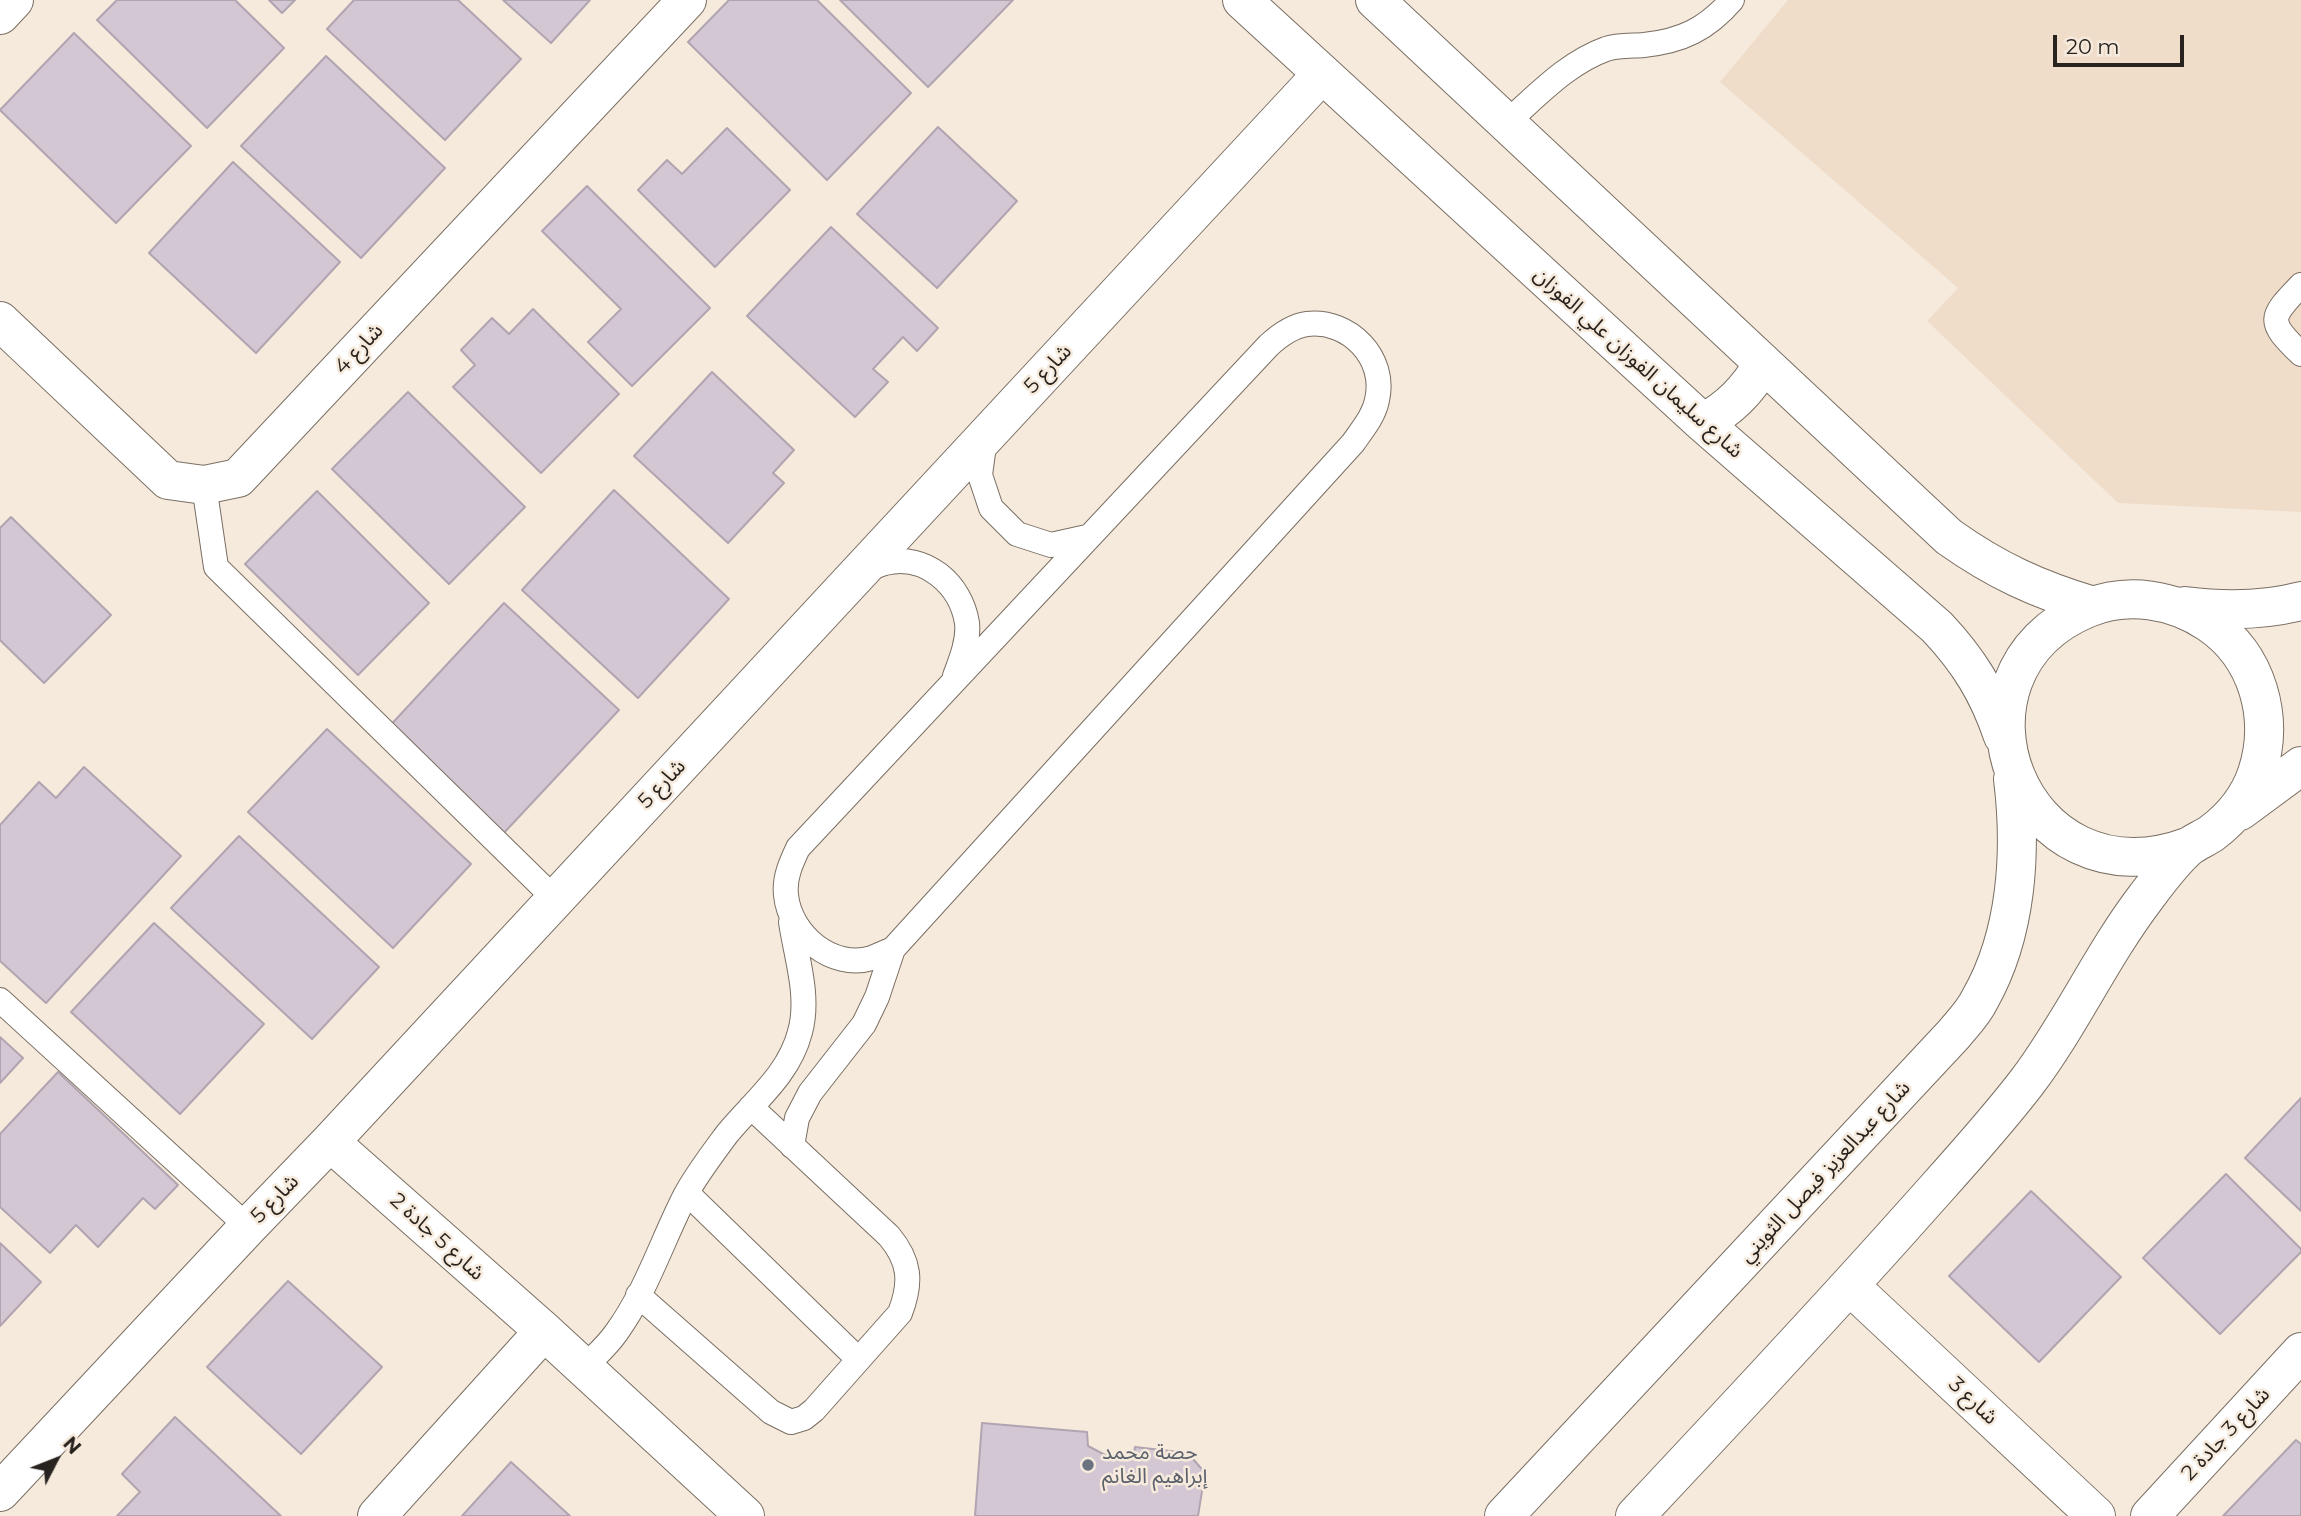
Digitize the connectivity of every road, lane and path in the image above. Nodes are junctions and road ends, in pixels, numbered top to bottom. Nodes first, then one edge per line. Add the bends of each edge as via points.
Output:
1 (14, 0) edge
2 (687, 0) edge
3 (1242, 0) edge
4 (1375, 0) edge
5 (1732, 0) edge
6 (0, 15) edge
7 (1322, 74) junction
8 (1507, 122) junction
9 (2301, 285) edge
10 (0, 321) edge
11 (2301, 354) edge
12 (1763, 364) junction
13 (1703, 423) junction
14 (985, 438) junction
15 (204, 485) junction
16 (1087, 537) junction
17 (859, 572) junction
18 (2301, 601) edge
19 (2171, 604) junction
20 (2094, 606) junction
21 (954, 680) junction
22 (2009, 756) junction
23 (2301, 766) edge
24 (2230, 818) junction
25 (2190, 846) junction
26 (555, 899) junction
27 (791, 918) junction
28 (892, 949) junction
29 (0, 1000) edge
30 (751, 1107) junction
31 (330, 1142) junction
32 (792, 1146) junction
33 (687, 1193) junction
34 (248, 1227) junction
35 (1850, 1286) junction
36 (638, 1295) junction
37 (544, 1331) junction
38 (2301, 1352) edge
39 (858, 1359) junction
40 (584, 1368) junction
41 (0, 1492) edge
42 (377, 1516) edge
43 (746, 1516) edge
44 (1504, 1516) edge
45 (1635, 1516) edge
46 (2096, 1516) edge
47 (2150, 1516) edge

1 - 6 street
2 - 15 street, شارع 4 via 238,478
3 - 7 street, شارع سليمان الفوزان علي الفوزان
4 - 8 street
5 - 8 lane via 1714,20 1690,34 1666,43 1608,48 1572,65
7 - 13 street, شارع سليمان الفوزان علي الفوزان
7 - 14 street, شارع 5
8 - 12 street
9 - 11 lane via 2276,317 2278,332
10 - 15 street, شارع 4 via 167,480
12 - 13 street via 1738,400
12 - 20 street via 1949,537 2008,575
13 - 22 street, شارع سليمان الفوزان علي الفوزان via 1952,643 1981,682
14 - 16 lane via 980,475 991,509 1017,534 1051,545
14 - 17 street, شارع 5
15 - 26 lane via 216,567
16 - 21 lane
16 - 28 lane via 1282,333 1306,324 1330,325 1353,335 1369,353 1378,376 1377,401 1353,443
17 - 21 lane via 887,562 915,562 941,575 959,597 967,625
17 - 26 street, شارع 5
18 - 19 street via 2232,611
19 - 20 street via 2120,600
19 - 24 street via 2214,626 2231,642 2246,662 2263,707 2262,755 2245,799
20 - 22 street via 2047,633 2029,654 2008,703
21 - 27 lane via 798,848 788,870 785,894
22 - 25 street via 2020,789 2034,810 2051,828 2083,846 2118,858 2167,855
22 - 44 street, شارع عبدالعزيز فيصل الثويني via 2016,835 2012,902 2004,939 1979,1002
23 - 24 street
24 - 25 street
25 - 35 street via 2116,938 2025,1085
26 - 31 street, شارع 5
27 - 28 lane via 804,937 824,952 846,960 871,958
27 - 30 lane via 802,980 801,1029 784,1068
28 - 32 lane via 864,1024 810,1093 797,1118
29 - 34 lane
30 - 32 lane
30 - 33 lane
31 - 34 street, شارع 5
31 - 37 street, شارع 5 جادة 2
32 - 39 lane via 889,1236 901,1250 907,1269 908,1293 900,1313
33 - 36 lane
33 - 39 lane
34 - 41 street, شارع 5
35 - 45 street
35 - 46 street, شارع 3
36 - 39 lane via 771,1412 791,1422 814,1410
36 - 40 lane via 614,1336
37 - 40 street, شارع 5 جادة 2
37 - 42 street
38 - 47 street, شارع 3 جادة 2
40 - 43 street, شارع 5 جادة 2

